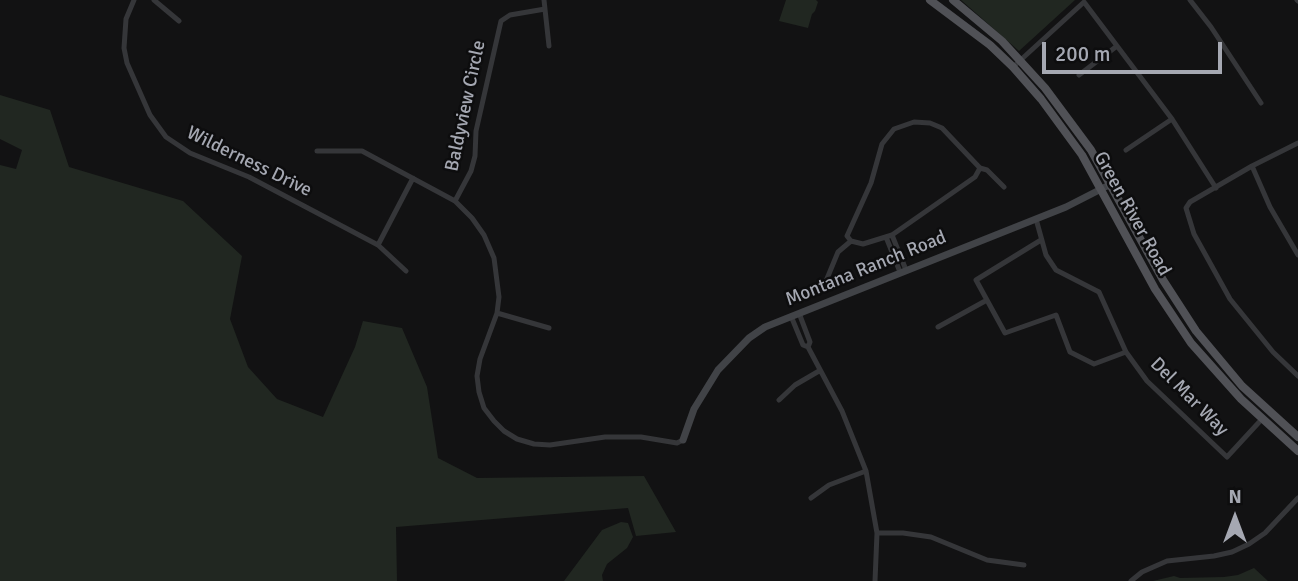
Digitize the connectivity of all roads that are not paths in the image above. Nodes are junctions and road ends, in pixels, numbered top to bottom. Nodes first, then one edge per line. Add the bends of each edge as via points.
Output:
1 (134, 0) edge
2 (154, 0) edge
3 (544, 0) edge
4 (930, 0) edge
5 (953, 0) edge
6 (1190, 0) edge
7 (1085, 1) edge
8 (545, 9) junction
9 (179, 21) dead end
10 (549, 46) dead end
11 (1117, 46) junction
12 (1021, 60) junction
13 (1013, 67) junction
14 (1079, 75) dead end
15 (1261, 103) dead end
16 (1172, 118) junction
17 (1298, 143) edge
18 (1126, 150) dead end
19 (317, 151) dead end
20 (1252, 166) junction
21 (979, 168) junction
22 (413, 178) junction
23 (1111, 184) junction
24 (1004, 187) dead end
25 (1216, 188) junction
26 (1101, 189) junction
27 (455, 201) junction
28 (1036, 219) junction
29 (889, 236) junction
30 (1041, 240) junction
31 (851, 241) junction
32 (377, 245) junction
33 (1298, 255) edge
34 (406, 271) dead end
35 (903, 271) junction
36 (826, 281) dead end
37 (987, 300) junction
38 (497, 313) junction
39 (795, 314) junction
40 (938, 327) dead end
41 (550, 328) dead end
42 (1126, 352) junction
43 (819, 372) junction
44 (1298, 376) edge
45 (779, 400) dead end
46 (1262, 419) junction
47 (1298, 437) edge
48 (683, 440) joint
49 (1298, 451) edge
50 (866, 471) junction
51 (811, 498) dead end
52 (1298, 498) edge
53 (877, 533) junction
54 (1024, 565) dead end
55 (875, 581) edge
56 (1132, 581) edge

1 - 32 street, Wilderness Drive via 126,19 127,63 150,115 166,137
2 - 9 street
3 - 8 street
4 - 13 main road, Green River Road
5 - 12 main road, Green River Road
6 - 15 street
7 - 11 street
7 - 12 street
8 - 10 street
8 - 27 street, Baldyview Circle via 501,21 473,163
11 - 14 street
11 - 16 street
12 - 13 street
12 - 23 main road, Green River Road via 1070,120
13 - 26 main road, Green River Road via 1082,155
16 - 18 street
16 - 25 street
17 - 20 street
19 - 22 street via 362,151
20 - 25 street
20 - 33 street
21 - 24 street
21 - 29 street via 975,177
21 - 31 street via 942,128 914,122 894,129 882,144 871,183 847,236
22 - 27 street
22 - 32 street
23 - 26 street, Montana Ranch Road
23 - 47 main road, Green River Road via 1196,331 1242,386
25 - 44 street via 1186,208 1194,234 1230,299
26 - 28 street, Montana Ranch Road
26 - 46 main road, Green River Road via 1155,289 1191,343
27 - 38 street via 484,234 495,258
28 - 30 street, Del Mar Way
28 - 35 street, Montana Ranch Road
29 - 31 street via 863,244
29 - 35 street
30 - 37 street via 976,280
30 - 42 street, Del Mar Way via 1056,270 1099,292
31 - 36 street via 838,252
32 - 34 street, Wilderness Drive
35 - 39 street, Montana Ranch Road
37 - 40 street
37 - 42 street via 1004,333 1056,315 1070,352 1094,363
38 - 41 street
38 - 48 street via 477,376 484,408 504,432 550,445 605,437
39 - 43 street via 803,345
39 - 48 street, Montana Ranch Road via 765,327 732,353 705,388
42 - 46 street, Del Mar Way via 1147,381 1227,457
43 - 45 street
43 - 50 street via 853,434
46 - 49 main road, Green River Road
50 - 51 street via 844,477
50 - 53 street
52 - 56 street via 1249,544 1214,556 1167,561
53 - 54 street via 931,537 987,559
53 - 55 street

